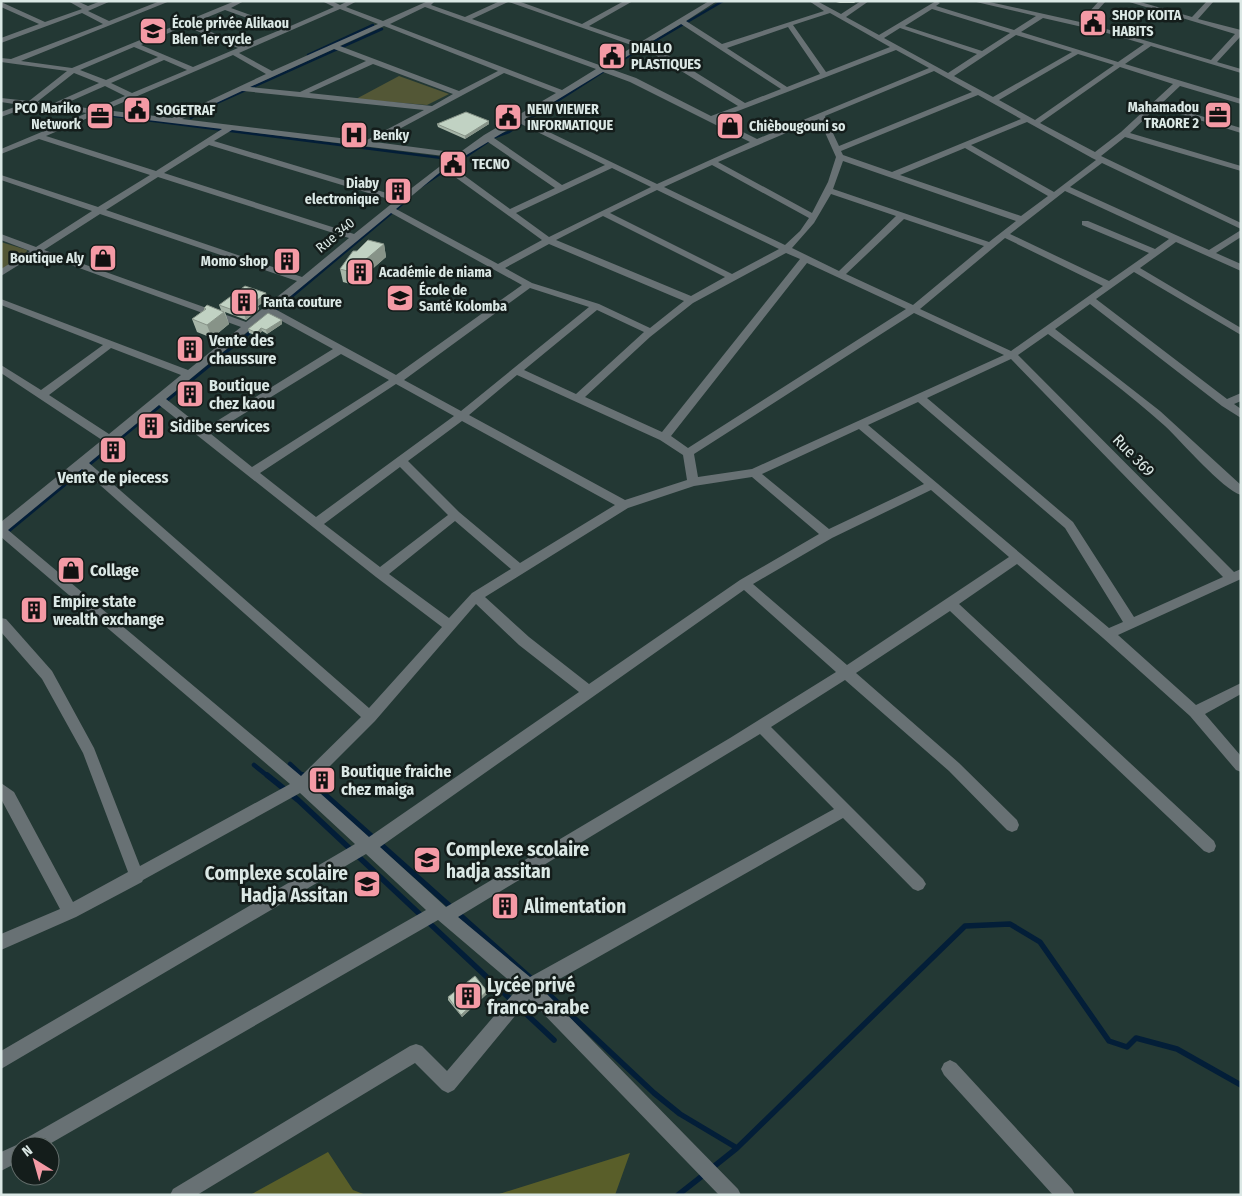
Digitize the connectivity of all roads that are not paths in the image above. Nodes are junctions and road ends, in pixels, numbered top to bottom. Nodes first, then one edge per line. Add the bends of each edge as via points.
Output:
1 (71, 1) edge
2 (108, 1) edge
3 (167, 1) edge
4 (241, 1) edge
5 (325, 1) edge
6 (354, 1) edge
7 (434, 1) edge
8 (506, 1) edge
9 (511, 1) edge
10 (607, 1) edge
11 (630, 1) edge
12 (714, 1) edge
13 (812, 1) edge
14 (866, 1) edge
15 (940, 1) edge
16 (975, 1) edge
17 (1018, 1) edge
18 (1103, 1) edge
19 (1129, 1) edge
20 (1211, 1) edge
21 (1, 4) edge
22 (425, 5) junction
23 (622, 6) junction
24 (341, 7) junction
25 (932, 7) junction
26 (225, 8) junction
27 (1009, 9) junction
28 (85, 10) junction
29 (830, 11) junction
30 (1041, 16) junction
31 (841, 17) junction
32 (465, 20) junction
33 (1193, 20) junction
34 (681, 21) junction
35 (109, 24) junction
36 (185, 24) junction
37 (386, 24) junction
38 (789, 24) junction
39 (1081, 24) junction
40 (46, 25) junction
41 (583, 26) junction
42 (899, 26) junction
43 (286, 30) junction
44 (1015, 33) junction
45 (1240, 33) edge
46 (879, 38) junction
47 (1, 41) edge
48 (1149, 44) junction
49 (134, 45) junction
50 (639, 46) junction
51 (335, 47) junction
52 (721, 47) junction
53 (244, 48) junction
54 (896, 48) junction
55 (1078, 52) junction
56 (234, 53) junction
57 (982, 54) junction
58 (164, 57) junction
59 (1, 60) edge
60 (11, 62) junction
61 (370, 62) junction
62 (1212, 63) junction
63 (1121, 65) junction
64 (603, 68) junction
65 (935, 68) junction
66 (73, 70) junction
67 (194, 70) junction
68 (504, 70) junction
69 (1241, 71) edge
70 (272, 74) junction
71 (825, 75) junction
72 (948, 76) junction
73 (1178, 83) junction
74 (103, 84) junction
75 (242, 89) junction
76 (787, 90) junction
77 (979, 92) junction
78 (562, 93) junction
79 (302, 94) junction
80 (459, 94) junction
81 (133, 97) junction
82 (1, 100) edge
83 (993, 100) junction
84 (1241, 102) edge
85 (31, 103) junction
86 (1154, 104) junction
87 (53, 106) junction
88 (744, 106) junction
89 (432, 108) junction
90 (97, 111) junction
91 (1, 115) edge
92 (821, 115) junction
93 (517, 119) junction
94 (711, 119) junction
95 (175, 121) junction
96 (1032, 121) junction
97 (231, 127) junction
98 (1241, 131) edge
99 (1124, 134) junction
100 (38, 136) junction
101 (487, 137) junction
102 (208, 142) junction
103 (756, 142) junction
104 (366, 144) junction
105 (967, 146) junction
106 (1, 152) edge
107 (839, 153) junction
108 (459, 155) junction
109 (1098, 157) junction
110 (712, 162) junction
111 (444, 165) junction
112 (611, 165) junction
113 (1241, 169) edge
114 (157, 174) junction
115 (894, 174) junction
116 (1, 177) edge
117 (562, 188) junction
118 (657, 188) junction
119 (1065, 188) junction
120 (829, 191) junction
121 (1056, 196) junction
122 (400, 200) junction
123 (390, 208) junction
124 (100, 211) junction
125 (510, 212) junction
126 (603, 213) junction
127 (903, 215) junction
128 (814, 217) junction
129 (1022, 220) junction
130 (1085, 223) dead end
131 (1241, 226) edge
132 (1241, 233) edge
133 (1004, 234) junction
134 (1, 237) edge
135 (354, 237) junction
136 (1176, 238) junction
137 (548, 240) junction
138 (990, 245) junction
139 (786, 249) junction
140 (38, 250) junction
141 (1155, 252) junction
142 (1211, 253) junction
143 (806, 258) junction
144 (498, 268) junction
145 (1133, 268) junction
146 (1241, 268) edge
147 (1, 273) edge
148 (840, 275) junction
149 (733, 278) junction
150 (303, 280) junction
151 (529, 285) junction
152 (1109, 285) junction
153 (1090, 299) junction
154 (691, 300) junction
155 (1, 302) edge
156 (596, 306) junction
157 (915, 308) junction
158 (267, 309) junction
159 (247, 326) junction
160 (1048, 329) junction
161 (651, 332) junction
162 (1241, 332) edge
163 (110, 344) junction
164 (341, 350) junction
165 (1012, 355) junction
166 (1, 368) edge
167 (516, 371) junction
168 (188, 374) junction
169 (396, 380) junction
170 (41, 395) junction
171 (1241, 396) edge
172 (919, 397) junction
173 (578, 398) junction
174 (160, 399) junction
175 (1226, 404) junction
176 (1241, 415) edge
177 (462, 416) junction
178 (860, 424) junction
179 (203, 434) junction
180 (664, 437) junction
181 (110, 440) junction
182 (688, 453) junction
183 (401, 461) junction
184 (82, 463) junction
185 (253, 472) junction
186 (754, 473) junction
187 (693, 482) junction
188 (932, 485) junction
189 (1241, 491) edge
190 (624, 505) junction
191 (455, 515) junction
192 (317, 522) junction
193 (1, 529) edge
194 (828, 535) junction
195 (1016, 558) junction
196 (519, 569) junction
197 (380, 574) junction
198 (1236, 576) edge
199 (744, 583) junction
200 (476, 596) junction
201 (951, 604) junction
202 (1130, 622) junction
203 (1, 623) edge
204 (450, 626) junction
205 (1108, 634) junction
206 (847, 671) junction
207 (1241, 688) edge
208 (589, 692) junction
209 (1195, 712) junction
210 (370, 717) junction
211 (760, 725) junction
212 (1241, 766) edge
213 (301, 785) junction
214 (1, 789) edge
215 (843, 811) junction
216 (1012, 825) dead end
217 (367, 846) junction
218 (1209, 846) dead end
219 (136, 877) junction
220 (918, 884) dead end
221 (70, 912) junction
222 (442, 913) junction
223 (1, 942) edge
224 (529, 987) junction
225 (1, 1060) edge
226 (950, 1070) dead end
227 (47, 1136) edge
228 (180, 1195) edge
229 (732, 1195) edge
230 (1066, 1195) edge

1 - 28 street
2 - 28 street
3 - 35 street
4 - 26 street
5 - 24 street
6 - 24 street
7 - 22 street
8 - 32 street
9 - 41 street
10 - 23 street
11 - 23 street
12 - 34 street, Rue 340
13 - 29 street
14 - 31 street
15 - 25 street
16 - 27 street
17 - 27 street
18 - 39 street
19 - 33 street
20 - 33 street
21 - 40 street
22 - 32 street
22 - 37 street
23 - 41 street
24 - 37 street
24 - 43 street
25 - 42 street
25 - 44 street
26 - 36 street
26 - 43 street
27 - 30 street
28 - 35 street
28 - 40 street
29 - 31 street
29 - 38 street
30 - 39 street
30 - 44 street
31 - 46 street
32 - 64 street
33 - 45 street
34 - 50 street, Rue 340
34 - 52 street
35 - 60 street
36 - 49 street
36 - 53 street
37 - 51 street
37 - 68 street
38 - 52 street
38 - 71 street
39 - 48 street
40 - 47 street
41 - 50 street
42 - 46 street
42 - 57 street
43 - 53 street
44 - 55 street
44 - 57 street
45 - 62 street
46 - 54 street
48 - 62 street
48 - 63 street
49 - 58 street
49 - 66 street
50 - 64 street, Rue 340
50 - 88 street via 655,51
51 - 61 street
51 - 70 street
52 - 76 street
53 - 56 street
54 - 65 street
54 - 71 street
55 - 63 street
55 - 83 street
56 - 67 street
56 - 70 street
57 - 72 street
58 - 67 street
58 - 74 street
59 - 60 street
60 - 66 street
61 - 79 street
61 - 80 street
62 - 69 street
63 - 73 street
63 - 96 street
64 - 78 street, Rue 340
64 - 94 street
65 - 72 street
65 - 92 street
66 - 74 street via 92,76
66 - 85 street
67 - 81 street
68 - 78 street
68 - 80 street
70 - 75 street
71 - 76 street
72 - 77 street
73 - 84 street
73 - 86 street
74 - 81 street
74 - 87 street
75 - 79 street
75 - 95 street
76 - 88 street
77 - 83 street
77 - 107 street
78 - 93 street, Rue 340
79 - 89 street
80 - 89 street
81 - 90 street
82 - 85 street
83 - 96 street
85 - 87 street
85 - 91 street
86 - 98 street
86 - 99 street
87 - 90 street
88 - 94 street
89 - 104 street
90 - 95 street
90 - 100 street
92 - 103 street
92 - 107 street
93 - 101 street, Rue 340
93 - 112 street, Rue 369
94 - 103 street
95 - 97 street
96 - 105 street
96 - 109 street
97 - 102 street
97 - 104 street
99 - 109 street
99 - 113 street
100 - 106 street
100 - 114 street
101 - 108 street, Rue 340
101 - 117 street
102 - 114 street
102 - 122 street
103 - 110 street
104 - 108 street
105 - 115 street
105 - 121 street
107 - 115 street
107 - 120 street
108 - 111 street, Rue 340
109 - 119 street
109 - 131 street
110 - 118 street
110 - 128 street
111 - 122 street, Rue 340
111 - 125 street
112 - 117 street
112 - 118 street, Rue 369
114 - 124 street
114 - 135 street
115 - 129 street
116 - 124 street
117 - 125 street
118 - 126 street
118 - 139 street, Rue 369
119 - 121 street
119 - 136 street
120 - 127 street
120 - 128 street
121 - 129 street
122 - 123 street, Rue 340
123 - 135 street, Rue 340
123 - 144 street
124 - 140 street
124 - 150 street
125 - 137 street
126 - 137 street
126 - 149 street
127 - 138 street
127 - 148 street
128 - 139 street
129 - 133 street
130 - 141 street
132 - 142 street
133 - 138 street
133 - 152 street
134 - 140 street
135 - 150 street, Rue 340
136 - 141 street
136 - 142 street
137 - 144 street
137 - 154 street
138 - 157 street
139 - 143 street, Rue 369
139 - 149 street
140 - 147 street
140 - 159 street
141 - 145 street
142 - 146 street
143 - 148 street, Rue 369
143 - 180 street
144 - 151 street
145 - 152 street
145 - 162 street
148 - 157 street, Rue 369
149 - 154 street
150 - 158 street, Rue 340
151 - 156 street
151 - 169 street
152 - 153 street
153 - 160 street
153 - 175 street
154 - 161 street
155 - 163 street
156 - 161 street
156 - 167 street
157 - 165 street, Rue 369
157 - 182 street
158 - 159 street, Rue 340
158 - 164 street
159 - 168 street, Rue 340
160 - 165 street
160 - 189 street via 1110,374
161 - 173 street
163 - 168 street
163 - 170 street
164 - 169 street
164 - 179 street
165 - 172 street
165 - 198 street, Rue 369
166 - 170 street
167 - 173 street
167 - 177 street
168 - 174 street, Rue 340
169 - 177 street
169 - 185 street
170 - 181 street
171 - 175 street
172 - 178 street
172 - 202 street via 1069,525
173 - 180 street
174 - 179 street
174 - 181 street, Rue 340
175 - 176 street
177 - 183 street
177 - 190 street
178 - 186 street
178 - 188 street
179 - 185 street
180 - 182 street
181 - 184 street, Rue 340
182 - 187 street
183 - 191 street
183 - 192 street
184 - 193 street, Rue 340
184 - 210 street
185 - 192 street
186 - 187 street
186 - 194 street
187 - 190 street
188 - 194 street
188 - 195 street
190 - 196 street
191 - 196 street
191 - 197 street
192 - 197 street
193 - 213 street
194 - 199 street
195 - 201 street
195 - 205 street
196 - 200 street
197 - 204 street
198 - 202 street
199 - 206 street
199 - 208 street
200 - 204 street
200 - 208 street via 524,642
201 - 206 street
201 - 218 street
202 - 205 street
203 - 219 street via 47,675 89,752
204 - 210 street
205 - 209 street
206 - 211 street
206 - 216 street via 954,767
207 - 209 street
208 - 217 street
209 - 212 street
210 - 213 street
211 - 215 street
211 - 222 street
213 - 217 street
213 - 219 street
214 - 221 street via 9,797
215 - 220 street
215 - 224 street
217 - 222 street
217 - 225 street
219 - 221 street
221 - 223 street
222 - 224 street
222 - 227 street
224 - 228 street via 448,1084 416,1052
224 - 229 street
226 - 230 street

